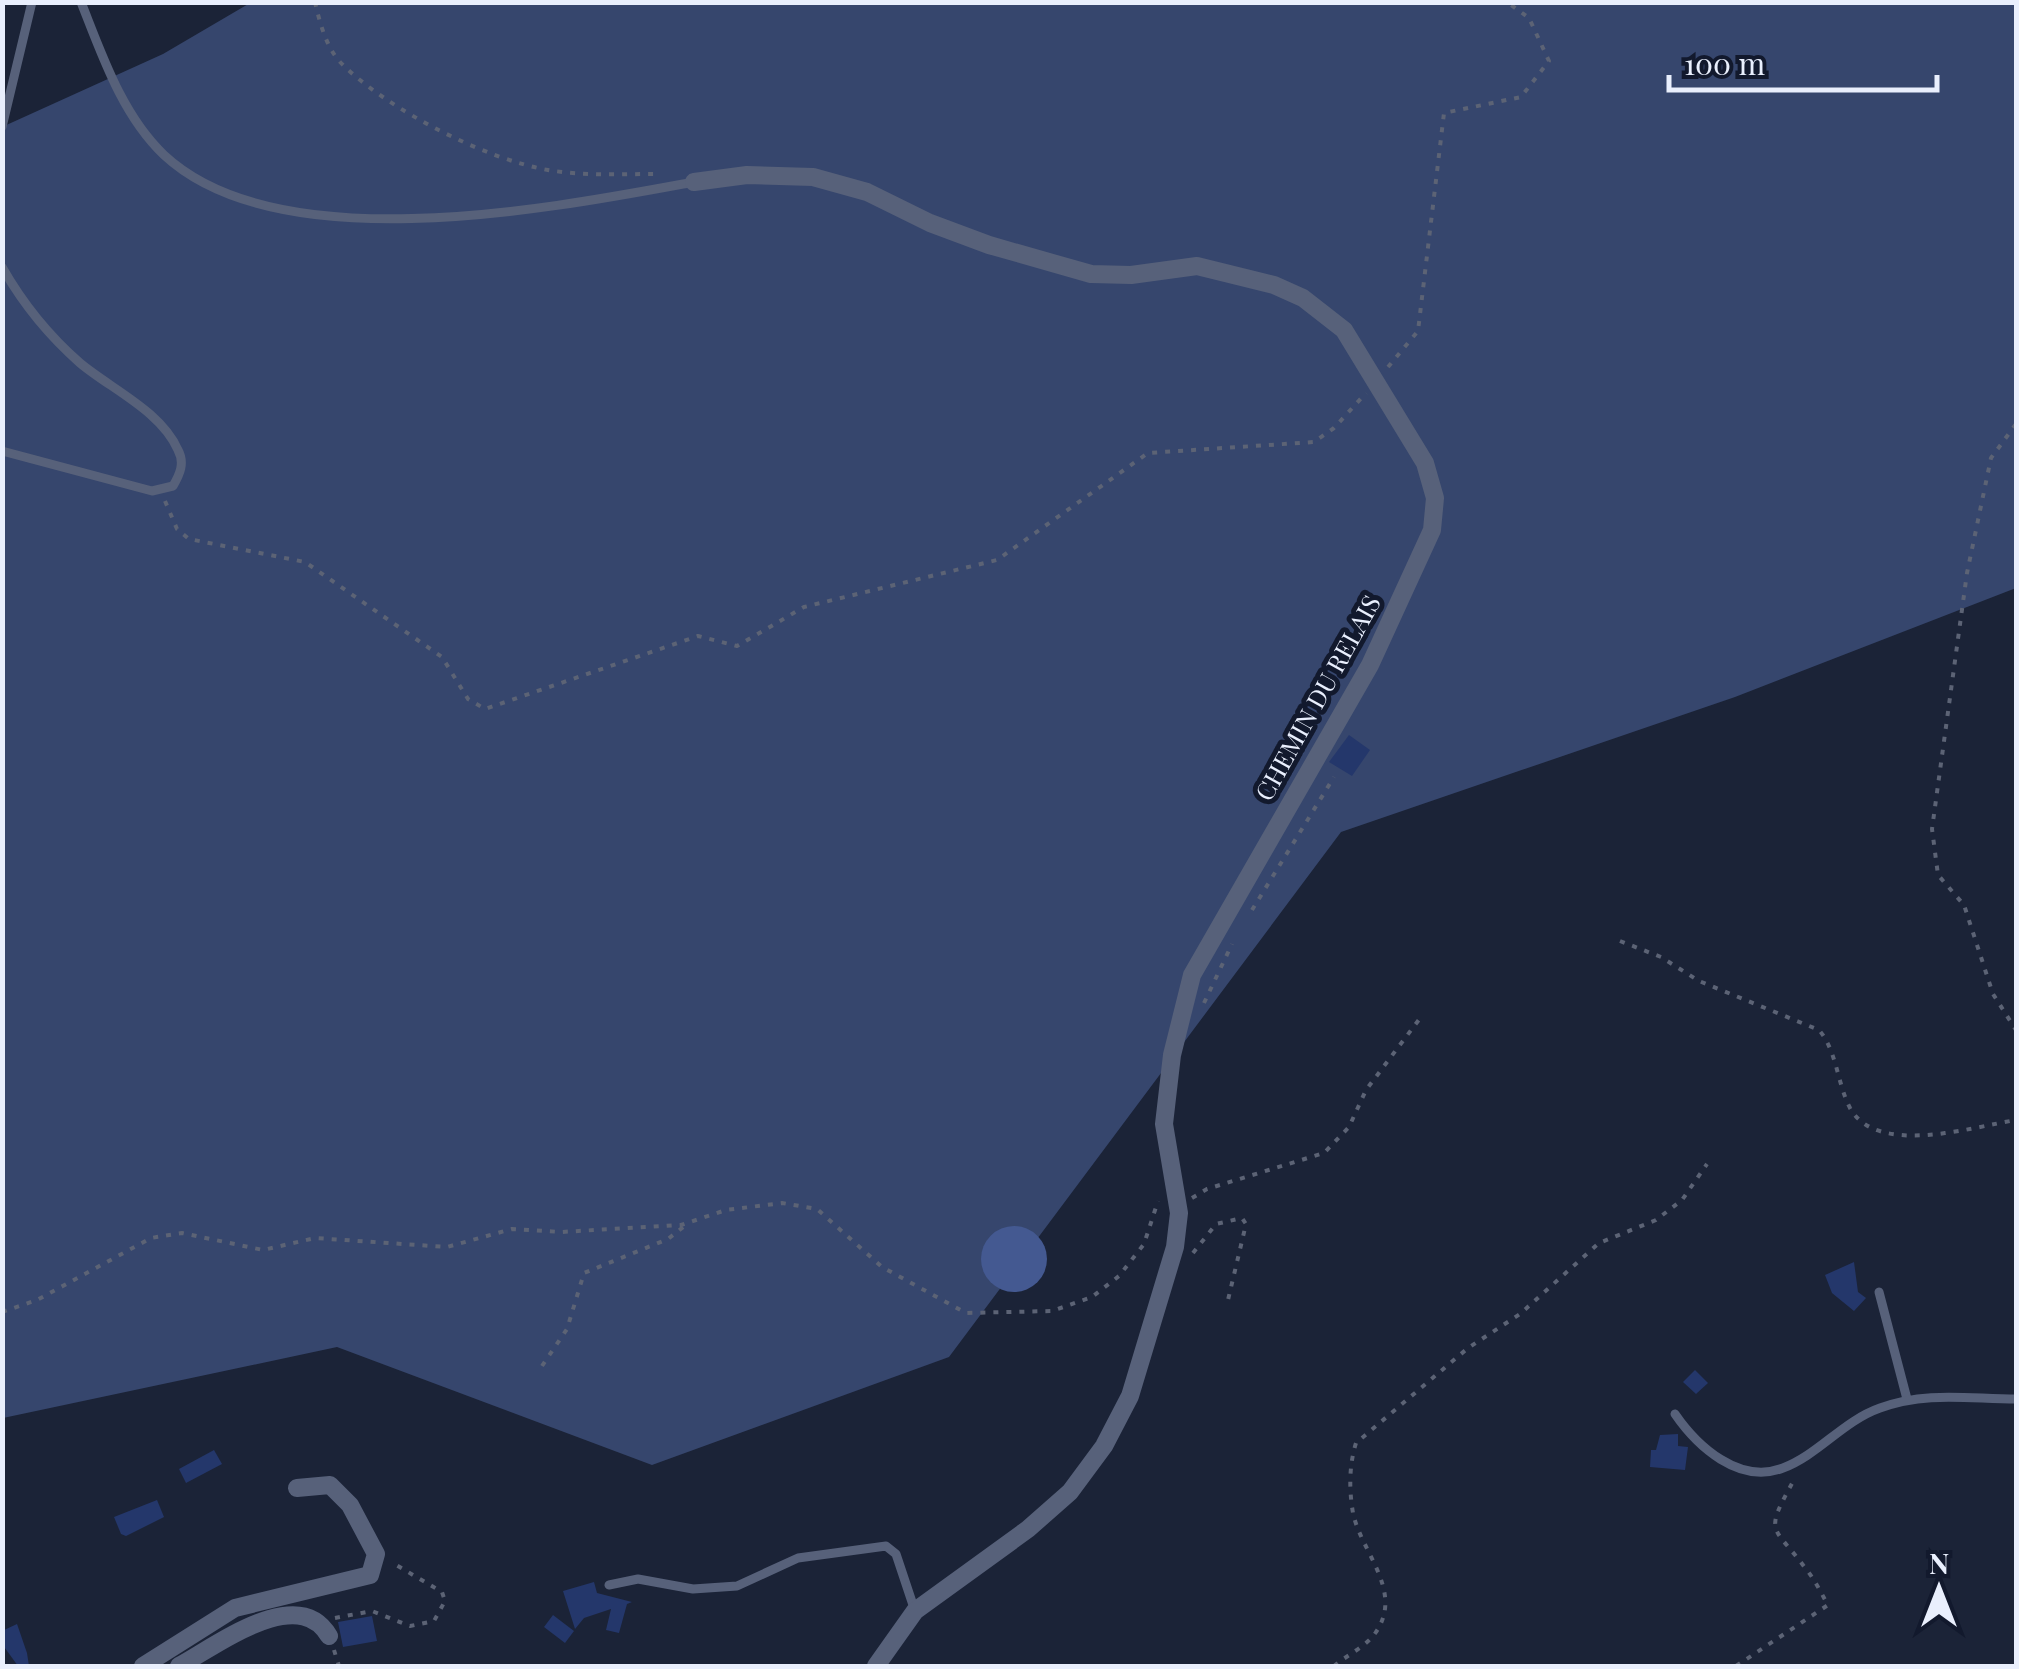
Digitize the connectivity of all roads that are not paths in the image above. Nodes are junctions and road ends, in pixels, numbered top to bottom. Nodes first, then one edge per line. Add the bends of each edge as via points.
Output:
1 (32, 2) edge
2 (82, 2) edge
3 (2, 127) edge
4 (694, 182) joint
5 (2, 267) edge
6 (2, 452) edge
7 (1878, 1292) dead end
8 (1907, 1399) junction
9 (2016, 1399) edge
10 (1675, 1414) dead end
11 (297, 1488) dead end
12 (609, 1585) dead end
13 (915, 1612) junction
14 (330, 1636) dead end
15 (143, 1666) edge
16 (179, 1666) edge
17 (876, 1666) edge

1 - 3 lane
2 - 4 lane via 110,73 153,143 192,176 241,198 372,219 426,220
4 - 13 street, CHEMIN DU RELAIS via 762,174 814,177 868,192 989,245 1091,274 1197,266 1248,276 1303,298 1344,330 1378,380 1429,472 1436,512 1370,665 1203,951 1178,1027 1164,1124 1178,1212 1172,1262 1130,1396 1084,1476 1052,1511
5 - 6 lane via 50,334 171,438 181,468 162,492
7 - 8 lane
8 - 9 lane
8 - 10 lane via 1855,1418 1782,1469 1734,1466 1696,1442
11 - 15 street via 336,1489 376,1559 370,1575 226,1612
12 - 13 lane via 638,1579 693,1589 737,1586 798,1558 886,1546 896,1554
13 - 17 street, CHEMIN DU RELAIS
14 - 16 street via 316,1620 271,1618

